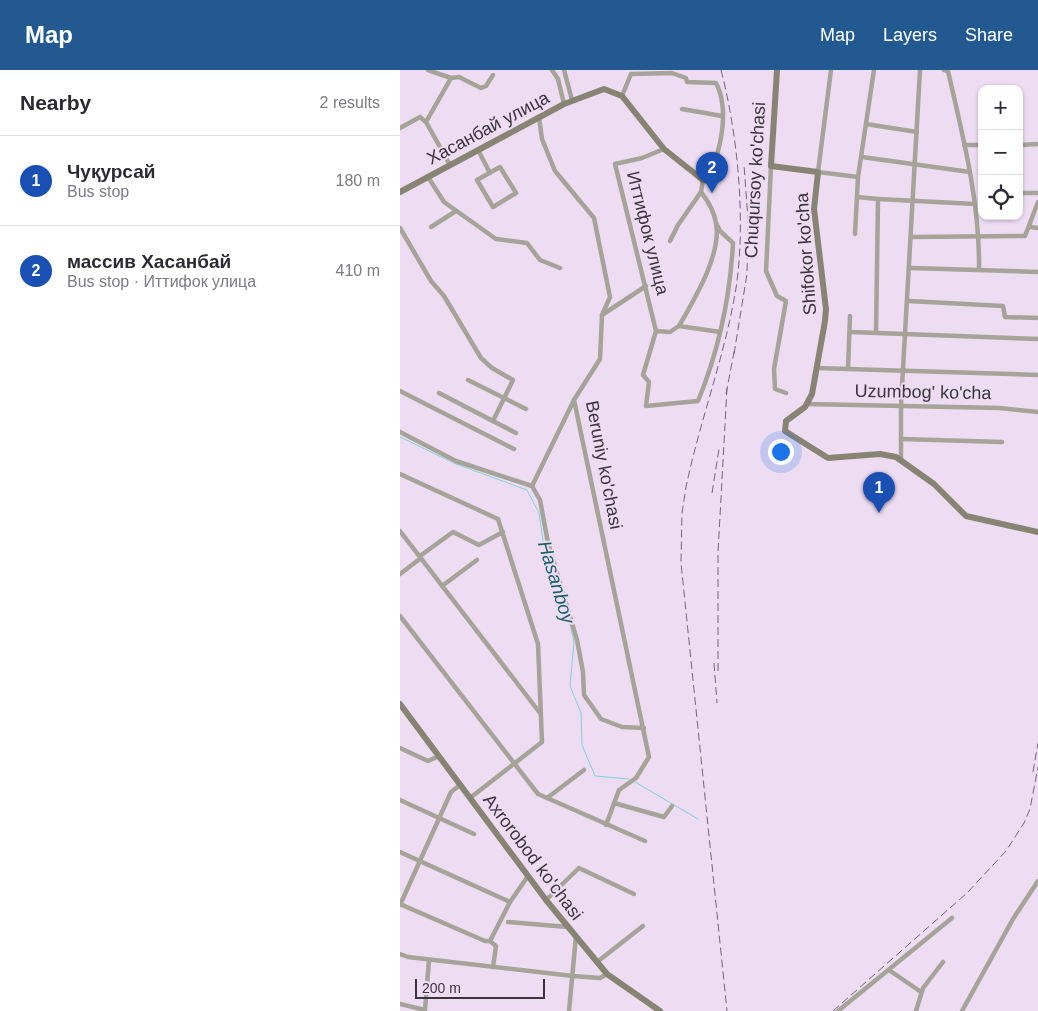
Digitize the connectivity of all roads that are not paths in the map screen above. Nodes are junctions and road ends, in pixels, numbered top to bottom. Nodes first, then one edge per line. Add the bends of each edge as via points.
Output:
1 (428, 70) edge
2 (552, 70) edge
3 (564, 70) edge
4 (776, 70) edge
5 (831, 70) edge
6 (874, 70) edge
7 (920, 70) edge
8 (944, 70) edge
9 (493, 76) dead end
10 (451, 78) junction
11 (622, 96) junction
12 (572, 100) junction
13 (564, 104) junction
14 (682, 109) dead end
15 (722, 116) junction
16 (539, 117) junction
17 (426, 122) junction
18 (866, 124) junction
19 (400, 128) edge
20 (917, 132) junction
21 (1023, 144) edge
22 (1038, 144) edge
23 (978, 145) edge
24 (964, 146) junction
25 (664, 149) junction
26 (478, 150) junction
27 (862, 157) junction
28 (915, 164) junction
29 (450, 165) junction
30 (771, 166) junction
31 (818, 172) junction
32 (970, 172) junction
33 (490, 173) junction
34 (428, 177) junction
35 (858, 177) junction
36 (706, 180) junction
37 (974, 191) junction
38 (400, 192) edge
39 (701, 192) junction
40 (978, 192) edge
41 (1023, 193) edge
42 (1038, 193) edge
43 (857, 197) junction
44 (878, 199) junction
45 (913, 201) junction
46 (1038, 202) edge
47 (975, 204) junction
48 (456, 211) junction
49 (716, 223) junction
50 (432, 227) dead end
51 (1030, 227) junction
52 (400, 228) edge
53 (1038, 228) edge
54 (855, 234) dead end
55 (912, 237) junction
56 (979, 238) junction
57 (670, 241) dead end
58 (560, 268) dead end
59 (910, 268) junction
60 (979, 270) junction
61 (1038, 272) edge
62 (646, 286) junction
63 (909, 301) junction
64 (602, 315) junction
65 (850, 316) dead end
66 (1038, 318) edge
67 (679, 326) junction
68 (656, 331) junction
69 (720, 332) junction
70 (851, 332) junction
71 (876, 333) junction
72 (906, 335) junction
73 (1038, 338) edge
74 (816, 368) junction
75 (848, 369) junction
76 (904, 371) junction
77 (1038, 375) edge
78 (468, 380) dead end
79 (400, 391) edge
80 (439, 393) dead end
81 (786, 393) dead end
82 (504, 398) junction
83 (574, 400) junction
84 (807, 404) junction
85 (902, 404) junction
86 (526, 409) dead end
87 (1038, 412) edge
88 (493, 421) junction
89 (400, 432) edge
90 (516, 433) dead end
91 (901, 439) junction
92 (1002, 442) dead end
93 (514, 449) dead end
94 (901, 459) junction
95 (400, 474) edge
96 (532, 486) junction
97 (400, 532) edge
98 (503, 532) junction
99 (1038, 532) edge
100 (421, 557) junction
101 (477, 560) dead end
102 (400, 574) edge
103 (442, 586) junction
104 (400, 616) edge
105 (400, 704) edge
106 (541, 715) junction
107 (644, 728) junction
108 (400, 748) edge
109 (439, 756) junction
110 (514, 764) junction
111 (584, 770) dead end
112 (460, 785) junction
113 (470, 798) junction
114 (547, 798) junction
115 (400, 800) edge
116 (614, 803) junction
117 (672, 806) dead end
118 (440, 819) junction
119 (606, 824) junction
120 (474, 834) dead end
121 (645, 841) dead end
122 (400, 852) edge
123 (420, 862) junction
124 (528, 876) junction
125 (1038, 881) edge
126 (634, 894) dead end
127 (546, 900) junction
128 (510, 902) junction
129 (400, 904) edge
130 (952, 918) dead end
131 (508, 922) dead end
132 (643, 926) dead end
133 (568, 927) junction
134 (576, 936) junction
135 (490, 941) junction
136 (400, 954) edge
137 (429, 960) junction
138 (597, 962) junction
139 (943, 962) dead end
140 (493, 967) junction
141 (889, 970) junction
142 (607, 974) junction
143 (573, 976) junction
144 (921, 992) junction
145 (400, 1004) edge
146 (427, 1010) edge
147 (569, 1011) edge
148 (660, 1011) edge
149 (838, 1011) edge
150 (916, 1011) edge
151 (962, 1011) edge

1 - 10 street
2 - 13 street via 558,79
3 - 12 street
4 - 30 street, Chuqursoy ko'chasi
5 - 31 street
6 - 18 street
7 - 20 street
8 - 24 street via 948,71
9 - 10 street via 481,88 459,76
10 - 17 street
11 - 12 street via 604,89
11 - 15 street via 631,74 672,73 686,78 687,82 716,83 720,91
11 - 25 street
12 - 13 street
13 - 16 street, Хасанбай улица
14 - 15 street
15 - 36 street via 719,153
16 - 26 street, Хасанбай улица
16 - 64 street, Beruniy ko'chasi via 542,139 555,171 594,218 610,297
17 - 19 street via 418,117
17 - 29 street
18 - 20 street
18 - 27 street
20 - 28 street
21 - 22 street
23 - 24 street
24 - 32 street
25 - 36 street
25 - 62 street, Иттифок улица via 615,164
26 - 29 street, Хасанбай улица
26 - 33 street
27 - 28 street
27 - 35 street
28 - 32 street
28 - 45 street
29 - 34 street, Хасанбай улица
30 - 31 street
30 - 81 street, Chuqursoy ko'chasi via 766,271 777,296 786,300 774,369 775,389
31 - 35 street
31 - 74 street, Shifokor ko'cha via 814,209 826,309
32 - 37 street
33 - 33 street via 500,167 516,193 493,207 477,180
34 - 38 street, Хасанбай улица
34 - 48 street via 444,202
35 - 43 street
36 - 39 street
37 - 40 street
37 - 47 street
39 - 49 street, Иттифок улица
39 - 57 street
41 - 42 street
43 - 44 street
43 - 54 street
44 - 45 street
44 - 71 street
45 - 47 street
45 - 55 street
46 - 51 street
47 - 56 street
48 - 50 street
48 - 58 street via 496,239 528,243 540,260
49 - 67 street, Иттифок улица via 711,261
49 - 69 street, Иттифок улица via 733,243 729,300
51 - 53 street
51 - 56 street via 1025,236
52 - 82 street via 430,282 444,296 480,358 513,380
55 - 56 street
55 - 59 street
56 - 60 street
59 - 60 street
59 - 63 street
60 - 61 street
62 - 64 street
62 - 68 street, Иттифок улица
63 - 66 street via 1003,306 1005,317
63 - 72 street
64 - 83 street, Beruniy ko'chasi via 600,358
65 - 70 street
67 - 68 street via 670,332
67 - 69 street
68 - 69 street, Иттифок улица via 643,375 649,382 646,406 698,401
70 - 71 street
70 - 75 street
71 - 72 street
72 - 73 street
72 - 76 street
74 - 75 street
74 - 84 street, Shifokor ko'cha
75 - 76 street
76 - 77 street
76 - 85 street
78 - 82 street
79 - 93 street
80 - 88 street
82 - 86 street
82 - 88 street
83 - 96 street
83 - 107 street, Beruniy ko'chasi
84 - 85 street, Uzumbog' ko'cha
84 - 94 street via 784,425 786,432 826,457 837,459 883,454
85 - 87 street, Uzumbog' ko'cha
85 - 91 street
88 - 90 street
89 - 96 street via 456,461
91 - 92 street
91 - 94 street
94 - 99 street via 934,484 966,516
95 - 98 street via 498,519
96 - 107 street via 540,500 548,543 578,640 584,695 601,719 622,727
97 - 100 street
98 - 100 street via 479,545 453,532
98 - 106 street via 538,644
100 - 102 street
100 - 103 street
101 - 103 street
103 - 106 street
104 - 110 street
105 - 109 street, Axrorobod ko'chasi
106 - 110 street via 541,745
107 - 116 street, Beruniy ko'chasi via 649,756 636,778 619,790
108 - 109 street via 428,761
109 - 112 street, Axrorobod ko'chasi
110 - 113 street
110 - 114 street via 536,792
111 - 114 street
112 - 113 street, Axrorobod ko'chasi
112 - 118 street via 451,792
113 - 124 street, Axrorobod ko'chasi
114 - 119 street
115 - 118 street
116 - 117 street via 664,818
116 - 119 street, Beruniy ko'chasi
118 - 120 street
118 - 123 street
119 - 121 street
122 - 123 street
123 - 128 street
123 - 129 street
124 - 127 street, Axrorobod ko'chasi
124 - 128 street
125 - 151 street
126 - 127 street via 580,868
127 - 133 street, Axrorobod ko'chasi
128 - 135 street
129 - 135 street
130 - 141 street
131 - 133 street
132 - 138 street
133 - 134 street, Axrorobod ko'chasi
134 - 138 street, Axrorobod ko'chasi
134 - 143 street
135 - 140 street via 496,946
136 - 137 street
137 - 140 street
137 - 146 street
138 - 142 street, Axrorobod ko'chasi
139 - 144 street
140 - 143 street
141 - 144 street
141 - 149 street
142 - 143 street via 600,978
142 - 148 street, Axrorobod ko'chasi
143 - 147 street
144 - 150 street
145 - 146 street

